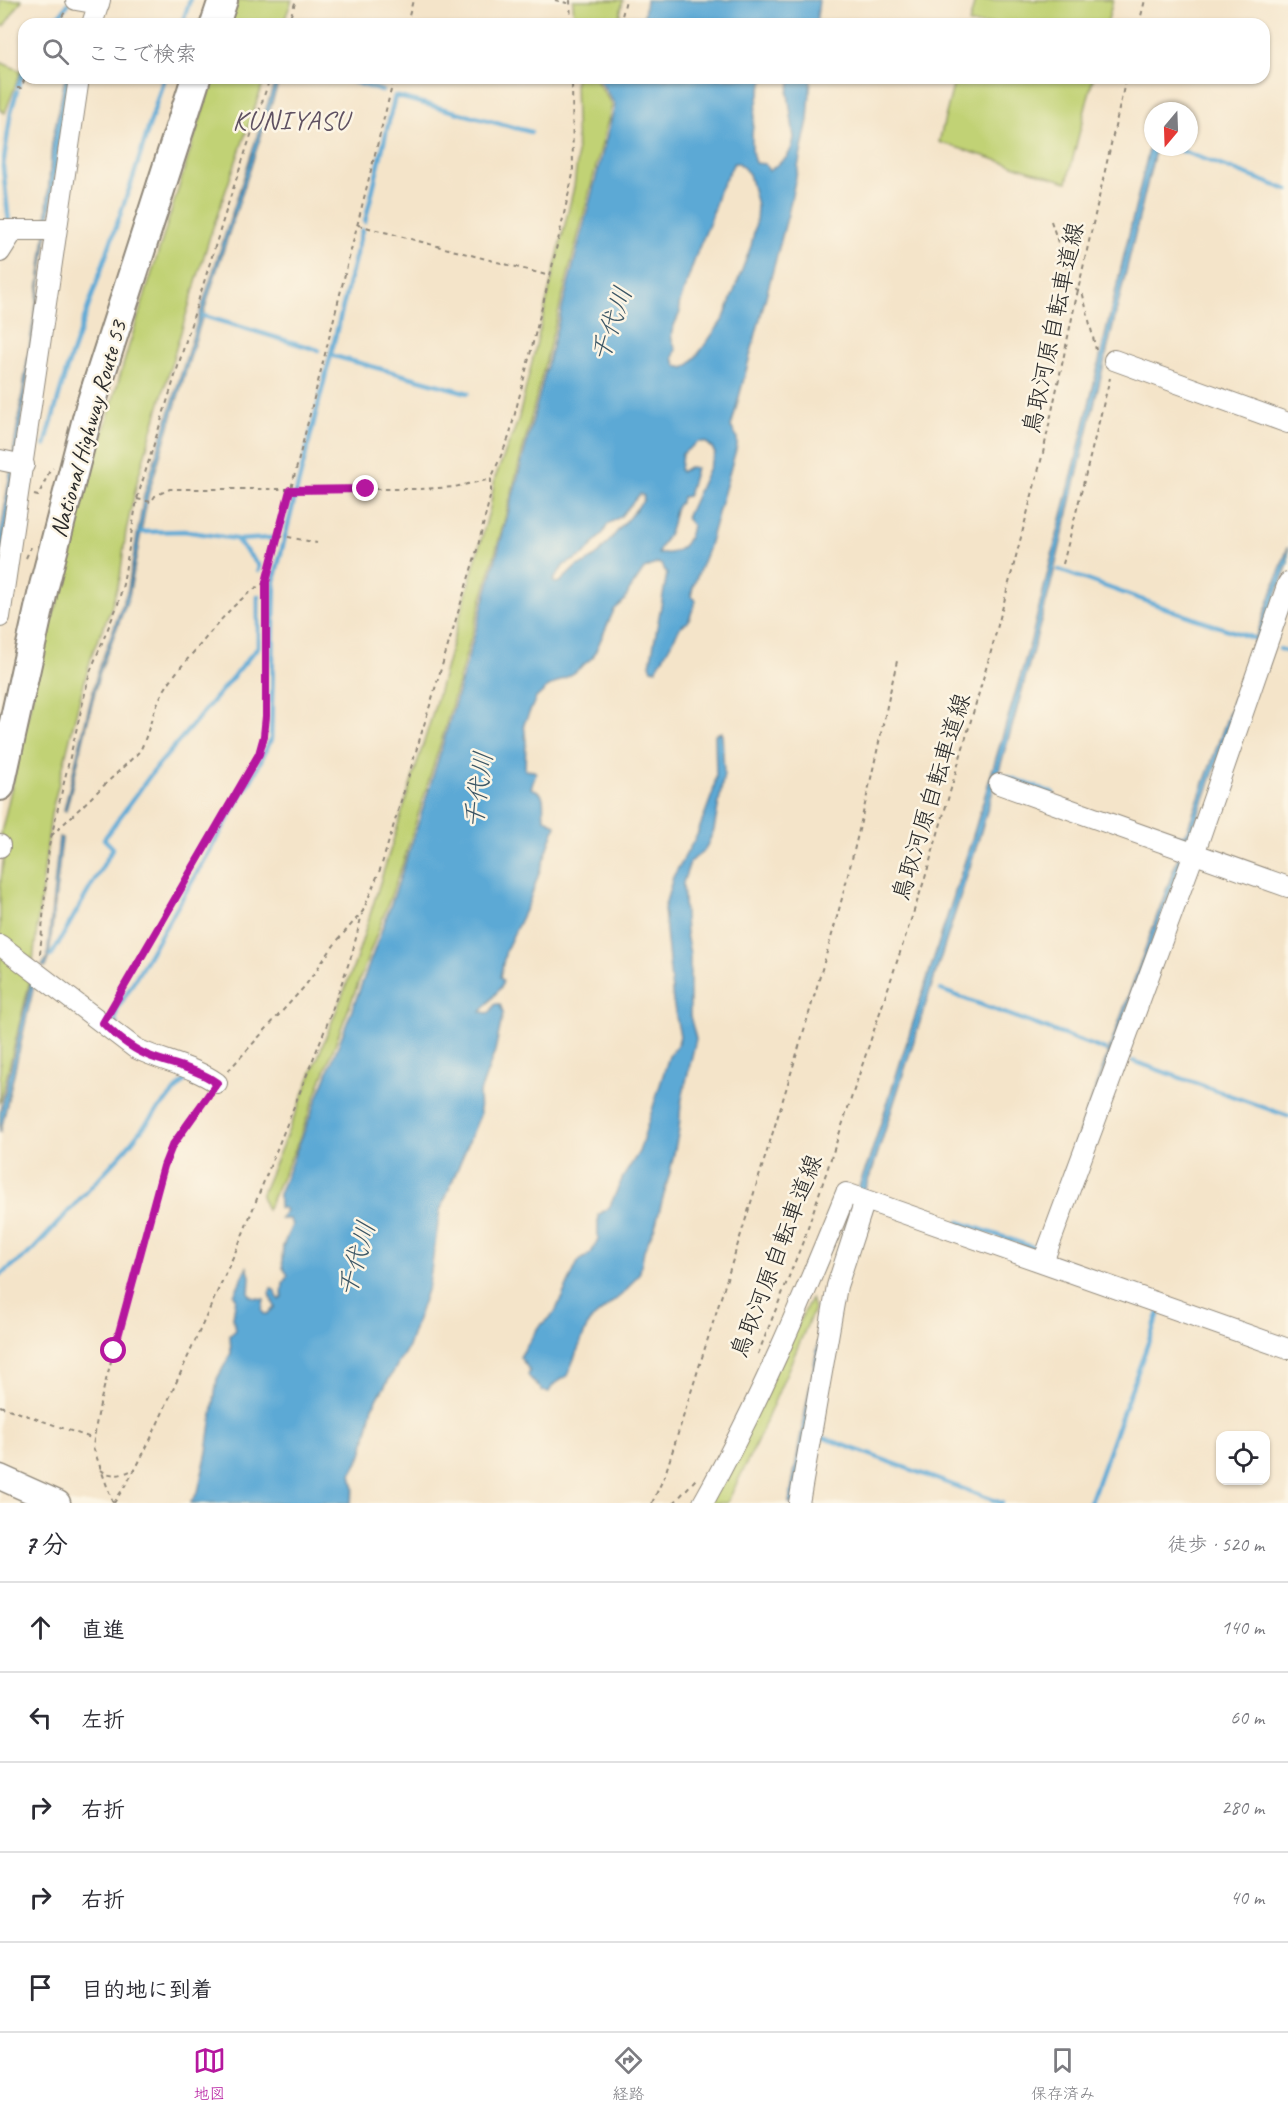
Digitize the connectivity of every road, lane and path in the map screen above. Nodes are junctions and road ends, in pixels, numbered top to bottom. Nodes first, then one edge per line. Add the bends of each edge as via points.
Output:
1 (76, 0) edge
2 (223, 0) edge
3 (296, 0) edge
4 (413, 0) edge
5 (555, 0) edge
6 (626, 0) edge
7 (1145, 0) edge
8 (99, 2) edge
9 (571, 2) edge
10 (94, 18) edge
11 (216, 18) edge
12 (290, 18) edge
13 (408, 18) edge
14 (571, 18) edge
15 (622, 18) edge
16 (1140, 18) edge
17 (23, 84) edge
18 (78, 84) edge
19 (194, 84) edge
20 (268, 84) edge
21 (393, 84) edge
22 (572, 84) edge
23 (1125, 84) edge
24 (18, 88) dead end
25 (1051, 221) dead end
26 (358, 225) junction
27 (7, 230) edge
28 (56, 230) junction
29 (0, 252) edge
30 (550, 276) junction
31 (1078, 290) junction
32 (1096, 350) dead end
33 (1114, 360) joint
34 (1288, 423) edge
35 (0, 460) edge
36 (59, 463) dead end
37 (24, 465) junction
38 (491, 479) junction
39 (290, 490) junction
40 (20, 493) junction
41 (137, 499) junction
42 (279, 535) junction
43 (317, 543) dead end
44 (1063, 564) dead end
45 (266, 582) junction
46 (1288, 583) edge
47 (3, 589) edge
48 (0, 617) edge
49 (897, 661) dead end
50 (999, 784) dead end
51 (0, 786) edge
52 (51, 836) junction
53 (1194, 854) junction
54 (1288, 887) edge
55 (363, 911) junction
56 (0, 945) edge
57 (34, 970) junction
58 (103, 1023) junction
59 (217, 1083) junction
60 (865, 1200) junction
61 (1043, 1262) junction
62 (1288, 1349) edge
63 (756, 1358) dead end
64 (0, 1406) edge
65 (94, 1440) junction
66 (136, 1468) junction
67 (100, 1470) junction
68 (0, 1477) edge
69 (696, 1479) dead end
70 (58, 1503) edge
71 (113, 1503) edge
72 (652, 1503) edge
73 (674, 1503) edge
74 (703, 1503) edge
75 (799, 1503) edge

1 - 8 street
2 - 11 highway
3 - 12 path
4 - 13 path
5 - 9 path
6 - 15 path
7 - 16 path
8 - 10 street
9 - 14 path
17 - 24 path
18 - 28 street
19 - 51 highway, National Highway Route 53 via 90,407 44,585
20 - 41 path
21 - 26 path
22 - 30 path via 573,174
23 - 31 path, 鳥取河原自転車道線
25 - 31 path via 1072,285
26 - 30 path
26 - 39 path
27 - 28 street
27 - 29 street
28 - 37 street
30 - 38 path via 509,437
31 - 32 path via 1083,295
31 - 63 path, 鳥取河原自転車道線 via 1043,453 992,648 925,878 804,1239
33 - 34 street
33 - 44 path
35 - 37 street
36 - 40 path via 50,470 39,496
37 - 40 street
38 - 39 path via 421,489
38 - 55 path via 490,502 437,687 381,867
39 - 41 path via 170,489 151,502
39 - 42 path
40 - 47 street
41 - 52 path via 123,584 90,672
42 - 43 path
42 - 45 path
45 - 52 path via 231,607 174,674 140,751
45 - 58 path via 266,716 259,754
46 - 53 street
47 - 48 street
49 - 72 path via 863,814 802,1037 744,1228
50 - 53 street
52 - 57 path via 42,936
53 - 54 street
53 - 61 street
55 - 59 path via 305,986
55 - 66 path via 352,954 288,1122 212,1307
56 - 57 street
57 - 58 street
58 - 59 street via 150,1056
59 - 65 path via 172,1146 164,1166 101,1399
60 - 61 street
60 - 74 street via 846,1193 766,1382
60 - 75 street via 837,1286
61 - 62 street
64 - 65 path
65 - 67 path
66 - 67 path via 115,1476
66 - 71 path
67 - 71 path
68 - 70 main road
69 - 73 path

